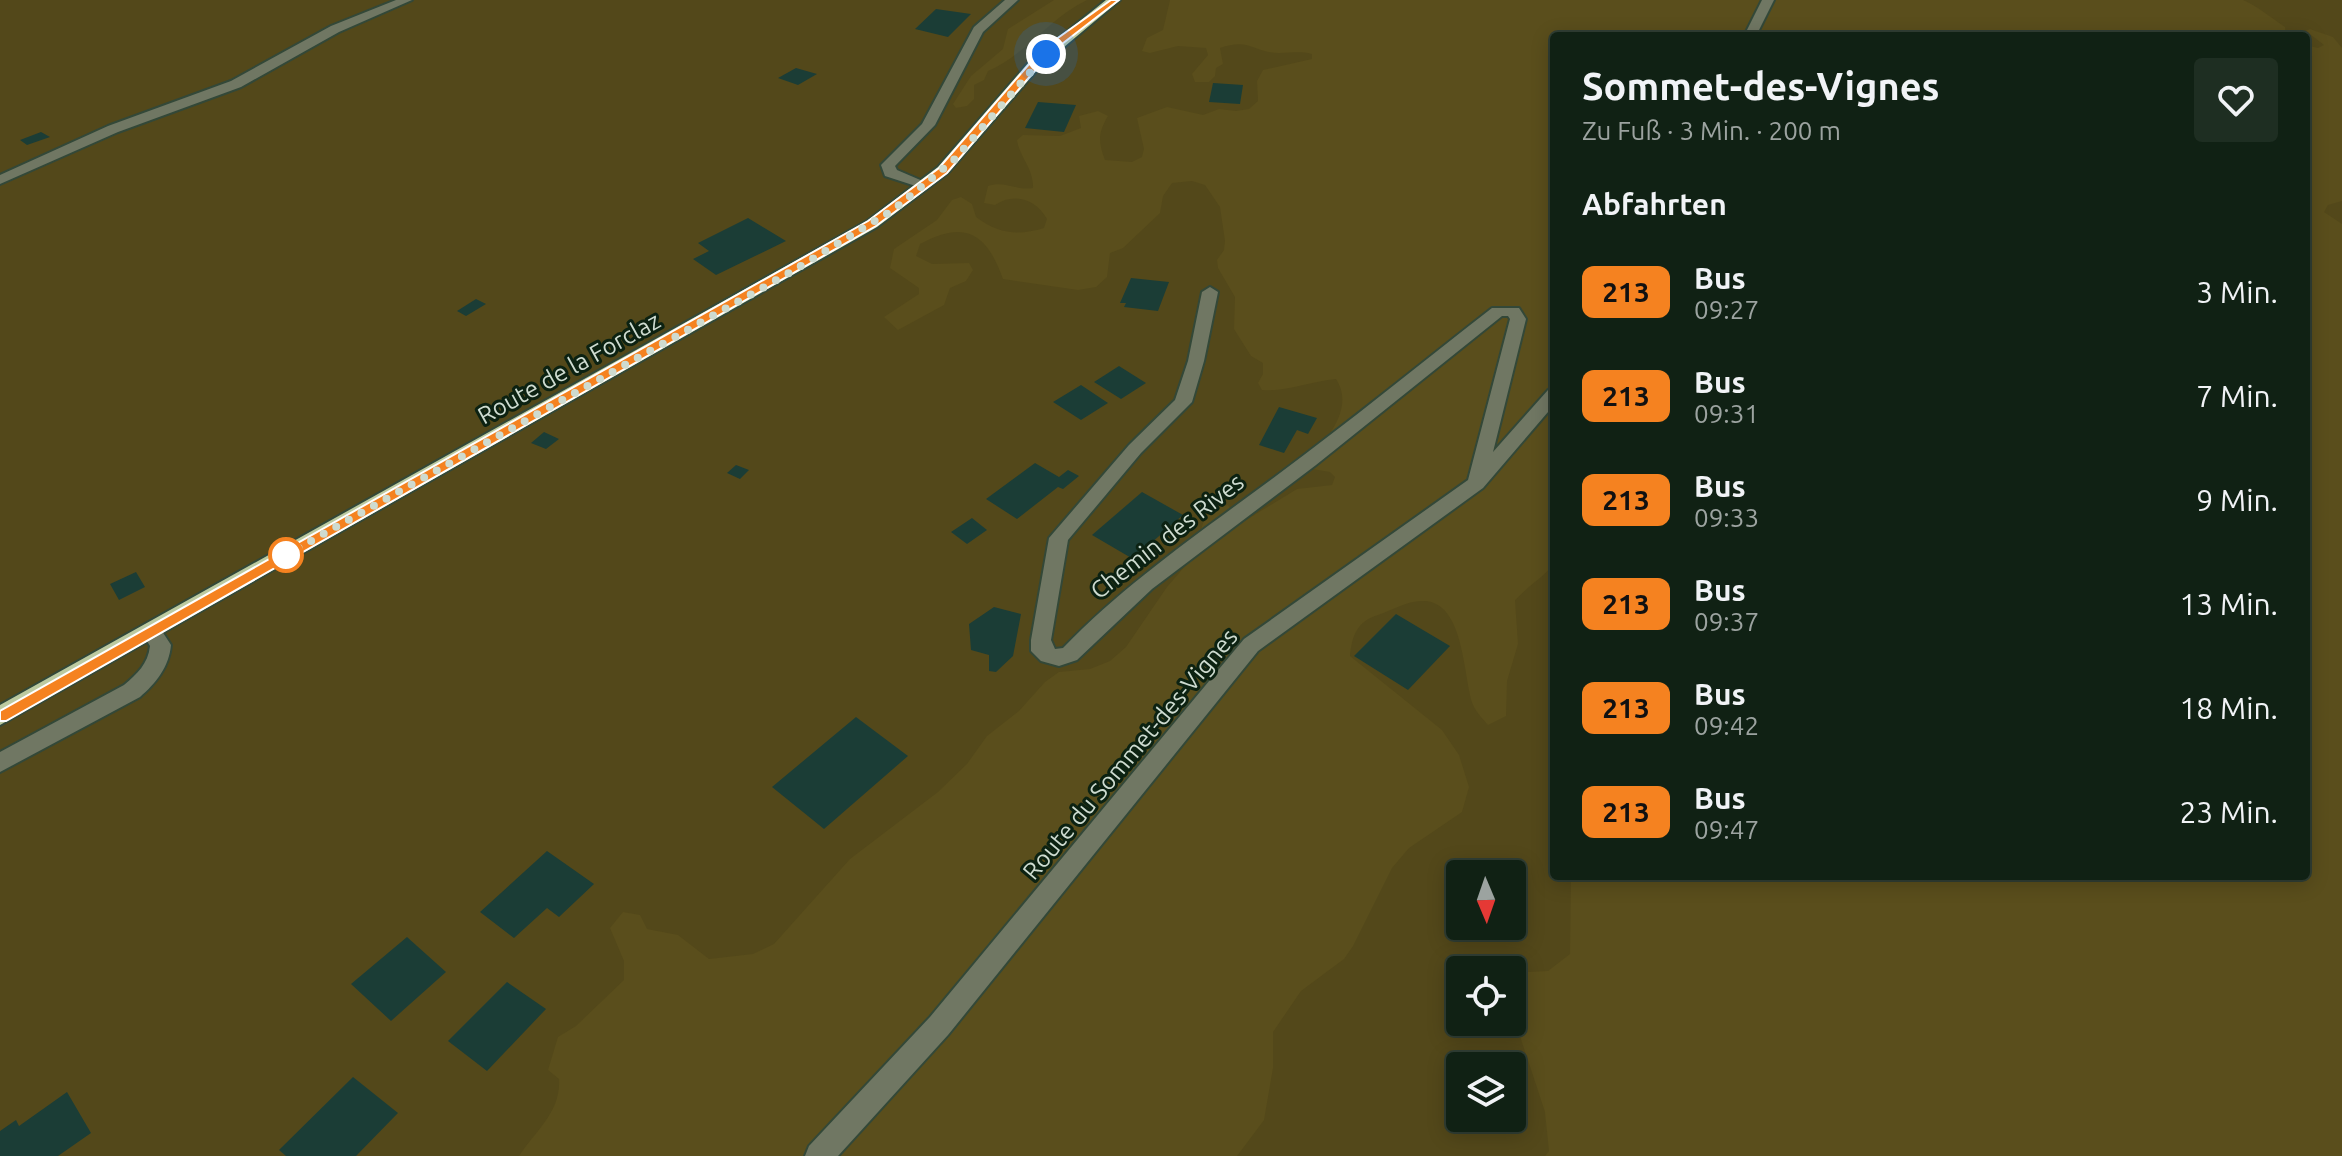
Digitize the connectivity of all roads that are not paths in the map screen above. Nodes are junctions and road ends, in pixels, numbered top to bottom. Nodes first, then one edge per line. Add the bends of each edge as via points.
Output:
1 (406, 0) edge
2 (1012, 0) edge
3 (1114, 0) edge
4 (1768, 0) edge
5 (1752, 32) edge
6 (0, 180) edge
7 (925, 185) junction
8 (1210, 292) dead end
9 (1550, 399) edge
10 (1476, 483) junction
11 (151, 631) junction
12 (0, 716) edge
13 (0, 763) edge
14 (819, 1156) edge

1 - 6 street via 345,24 236,84 113,129
2 - 7 street via 978,30 928,125 888,165 897,177
3 - 7 main road, Route de la Forclaz via 1034,65 967,146
4 - 5 street
7 - 11 main road, Route de la Forclaz via 789,273
8 - 10 street, Chemin des Rives via 1183,402 1059,538 1041,640 1047,656 1070,654 1113,609 1198,542 1498,311 1513,311 1518,319
9 - 10 street, Route du Sommet-des-Vignes
10 - 14 street, Route du Sommet-des-Vignes via 1251,645 939,1026
11 - 12 main road, Route de la Forclaz
11 - 13 street via 161,645 160,657 132,691

